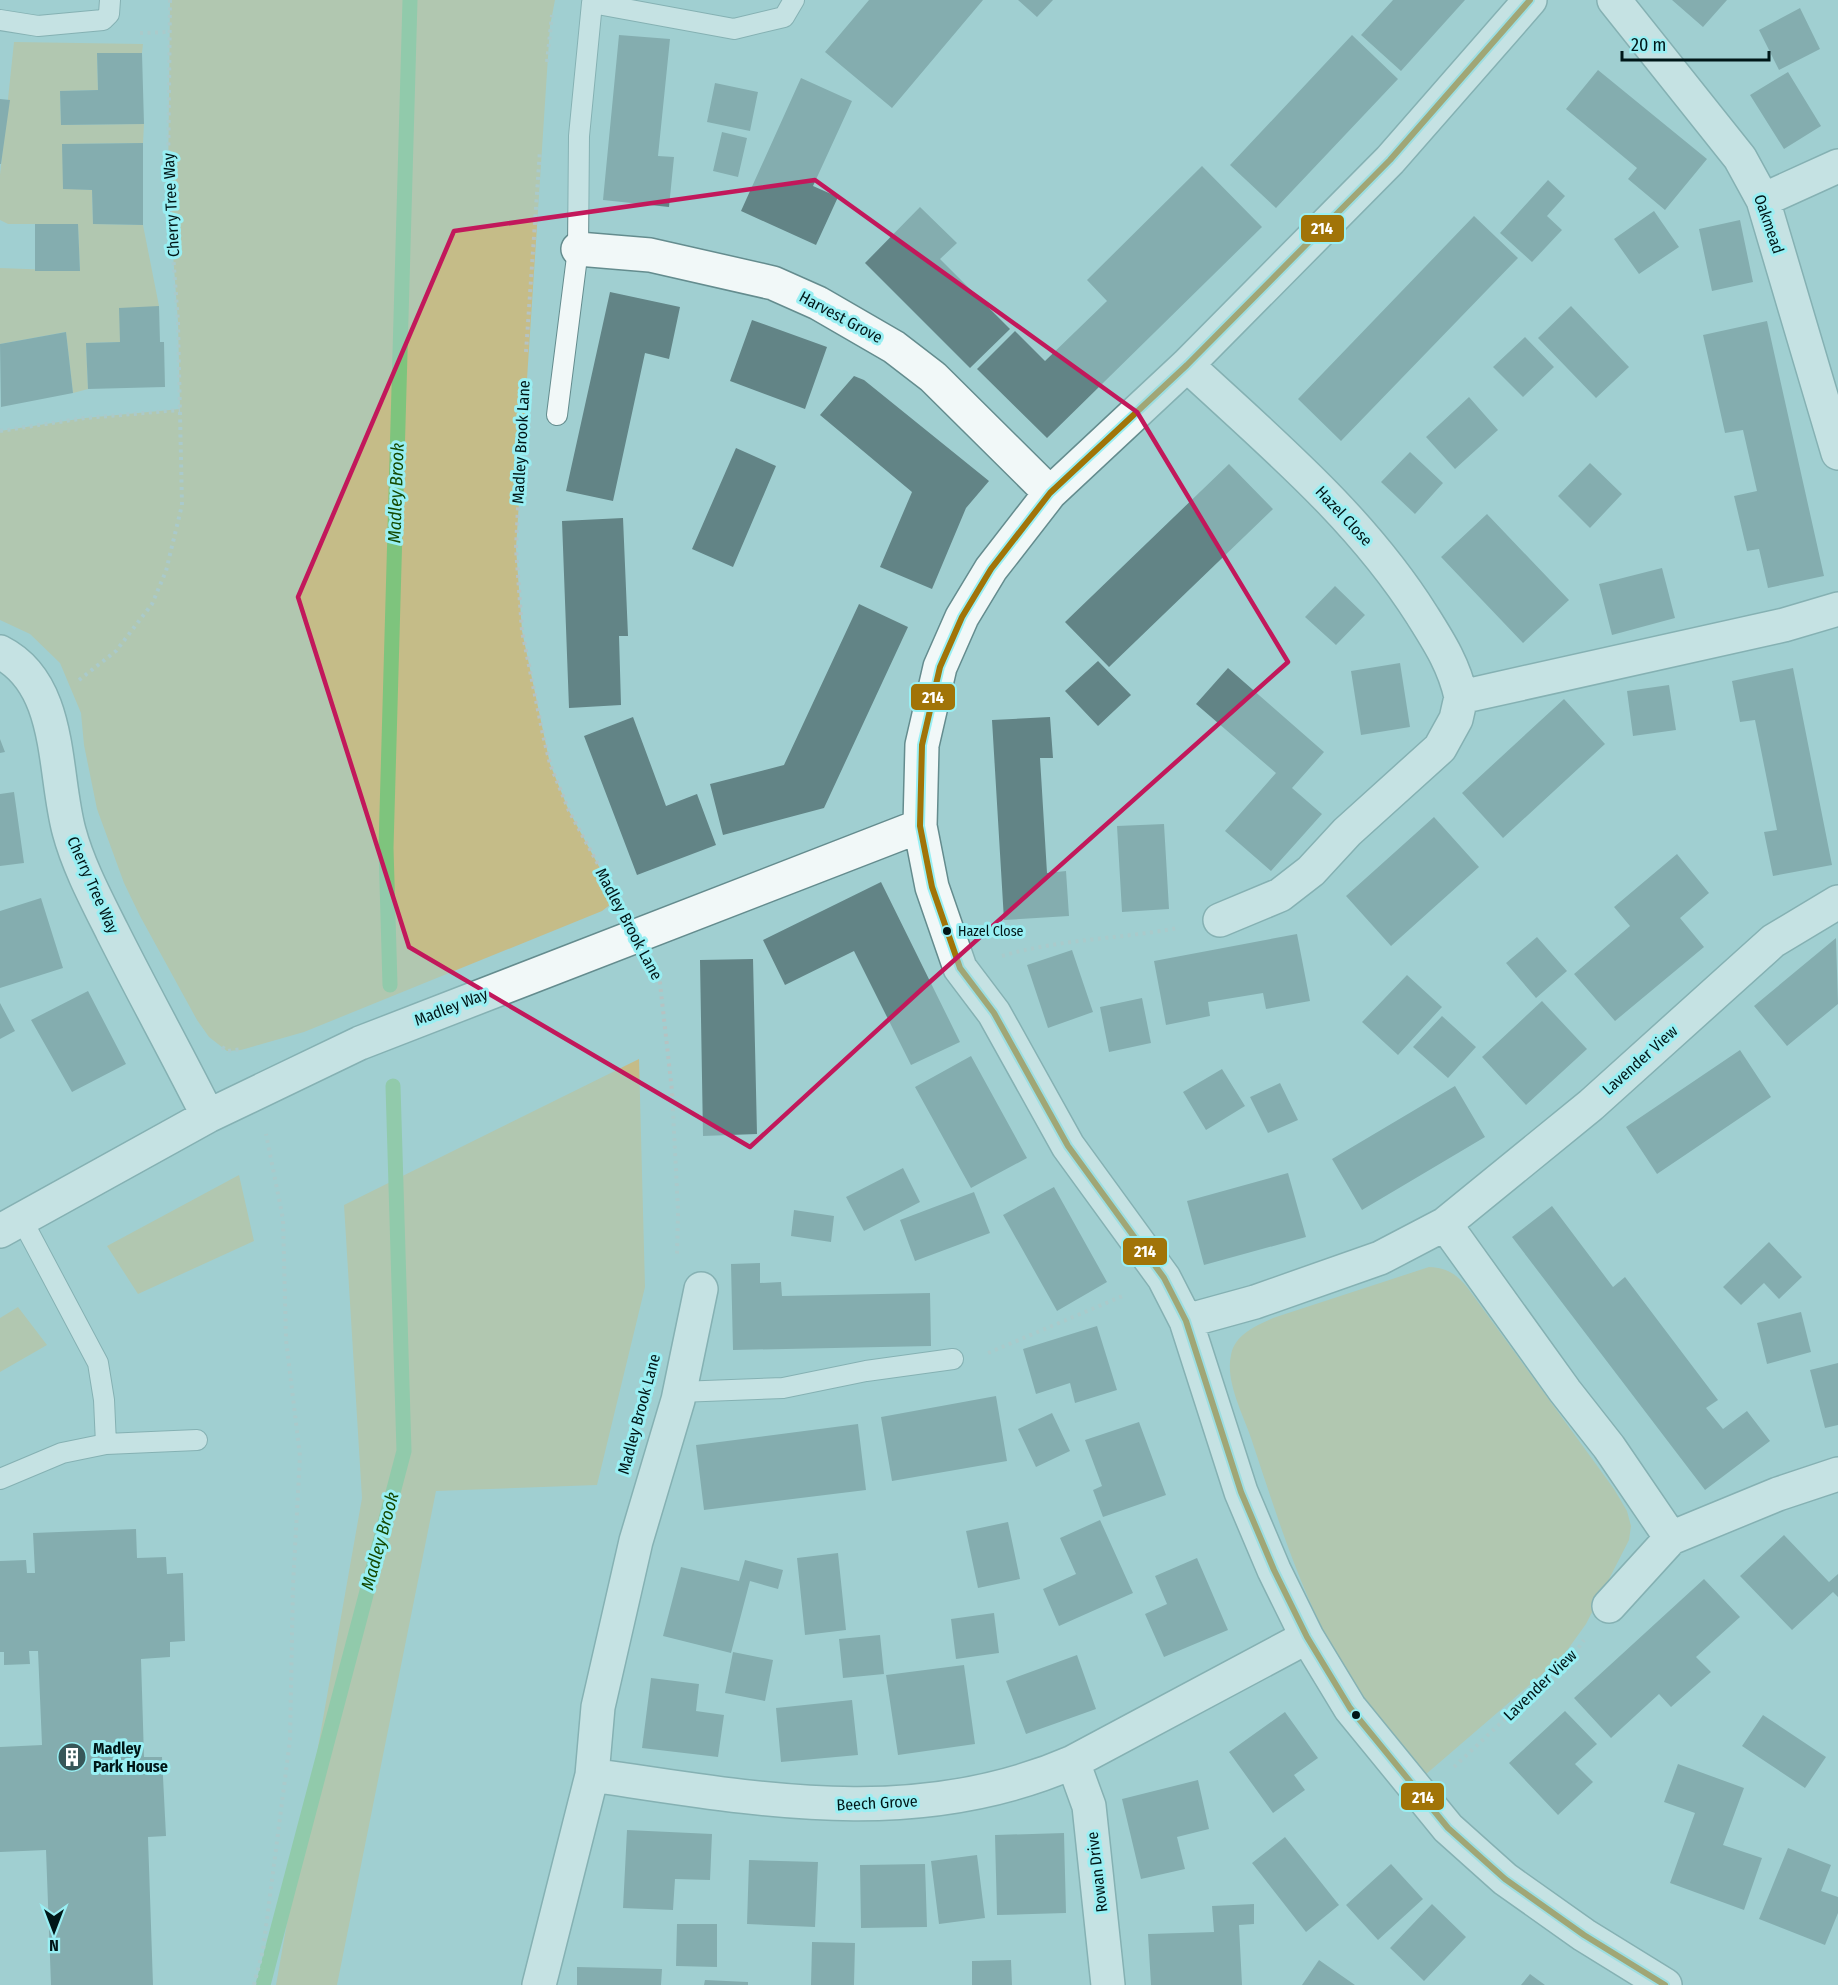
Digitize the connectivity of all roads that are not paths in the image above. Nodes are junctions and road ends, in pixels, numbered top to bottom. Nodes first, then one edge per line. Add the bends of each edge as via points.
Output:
1 (110, 0) edge
2 (794, 0) edge
3 (1530, 0) edge
4 (1614, 0) edge
5 (0, 23) edge
6 (1838, 166) edge
7 (1763, 200) junction
8 (578, 249) junction
9 (1187, 364) junction
10 (557, 414) dead end
11 (1838, 453) edge
12 (1050, 493) junction
13 (1838, 609) edge
14 (0, 652) edge
15 (1461, 697) junction
16 (921, 826) junction
17 (1838, 902) edge
18 (1220, 920) road end
19 (208, 1116) junction
20 (10, 1224) edge
21 (1445, 1224) junction
22 (701, 1289) dead end
23 (1186, 1321) junction
24 (954, 1359) road end
25 (679, 1392) junction
26 (197, 1440) dead end
27 (106, 1444) junction
28 (1838, 1474) edge
29 (0, 1479) edge
30 (1671, 1538) junction
31 (1609, 1606) road end
32 (1307, 1637) junction
33 (1073, 1762) junction
34 (592, 1775) junction
35 (1650, 1981) edge
36 (539, 1985) edge
37 (1108, 1985) edge

1 - 5 lane via 109,14 103,20 38,26
2 - 8 lane via 784,17 734,29 592,3 579,136
3 - 9 street via 1390,160
4 - 7 street, Oakmead via 1740,158
6 - 7 street
7 - 11 street, Oakmead
8 - 10 lane
8 - 12 street, Harvest Grove via 650,255 695,265 773,283 818,303 894,346 933,377
9 - 12 street
9 - 15 street, Hazel Close via 1305,474 1379,553 1446,653
12 - 16 street via 991,569 962,617 940,667 921,745
13 - 15 street via 1784,625
14 - 19 street, Cherry Tree Way via 28,673 44,701 69,832 82,866 130,970
15 - 18 street via 1456,719 1440,748 1347,832 1311,871 1280,895
16 - 19 street, Madley Way via 360,1042
16 - 23 street via 932,887 960,968 994,1013 1068,1146 1164,1278
17 - 21 street, Lavender View via 1773,941 1575,1119
19 - 20 street, Madley Way
20 - 27 lane via 72,1309 98,1363
21 - 23 street, Lavender View via 1380,1258 1255,1302
21 - 30 street via 1610,1447
22 - 25 street, Madley Brook Lane
23 - 32 street via 1241,1492
24 - 25 lane via 783,1388
25 - 34 street, Madley Brook Lane via 636,1541 598,1707
26 - 27 lane
27 - 29 lane via 62,1453
28 - 30 street
30 - 31 street
32 - 33 street, Beech Grove
32 - 35 street via 1350,1708 1448,1828 1505,1879
33 - 34 street, Beech Grove via 1033,1779 984,1792 838,1806 755,1799
33 - 37 street, Rowan Drive via 1089,1806
34 - 36 street, Madley Brook Lane

